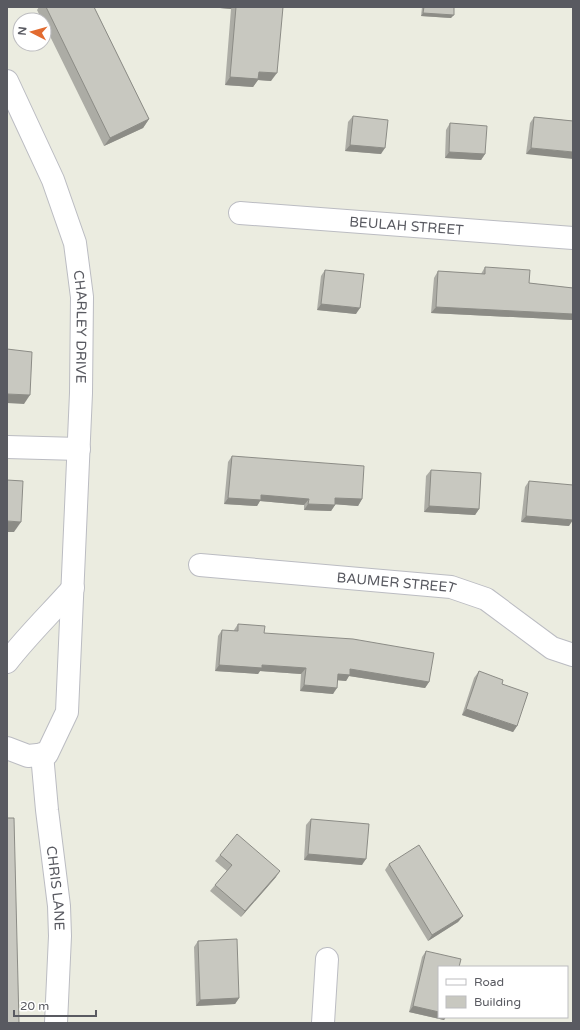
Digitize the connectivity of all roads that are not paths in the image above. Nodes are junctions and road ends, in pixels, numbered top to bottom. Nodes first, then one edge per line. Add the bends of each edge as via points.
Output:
1 (7, 81) edge
2 (240, 214) dead end
3 (573, 238) edge
4 (7, 447) edge
5 (79, 449) junction
6 (200, 565) dead end
7 (73, 588) junction
8 (573, 655) edge
9 (7, 662) edge
10 (7, 748) edge
11 (42, 754) junction
12 (328, 959) dead end
13 (56, 1023) edge
14 (323, 1023) edge

1 - 5 street, CHARLEY DRIVE via 53,180 75,243 82,297
2 - 3 street, BEULAH STREET
4 - 5 street
5 - 7 street, CHARLEY DRIVE
6 - 8 street, BAUMER STREET via 457,589 486,599 552,648
7 - 9 street
7 - 11 street, CHARLEY DRIVE via 67,712 47,754
10 - 11 street via 28,756
11 - 13 street, CHRIS LANE via 59,906
12 - 14 street

